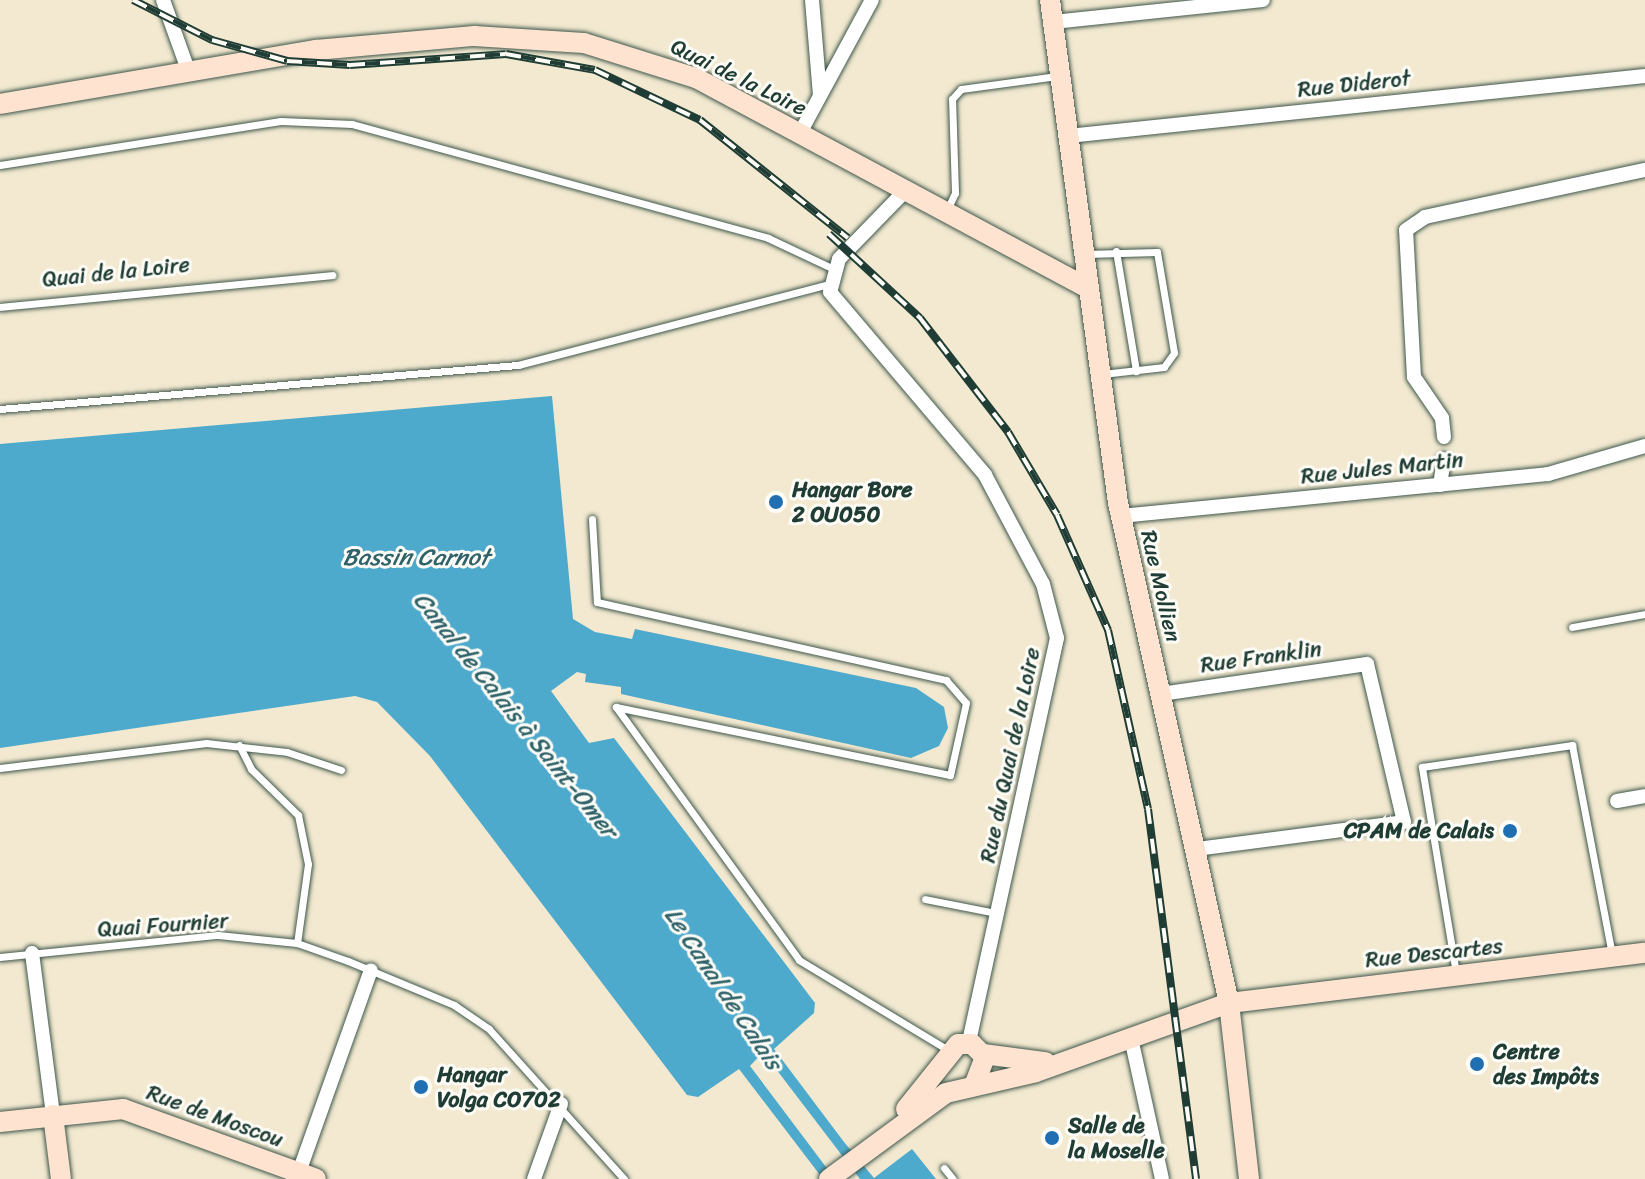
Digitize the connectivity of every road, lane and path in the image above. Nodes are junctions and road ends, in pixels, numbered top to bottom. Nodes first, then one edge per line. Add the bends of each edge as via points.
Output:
1 (163, 0) edge
2 (812, 0) edge
3 (872, 0) edge
4 (1050, 0) edge
5 (1263, 0) edge
6 (1053, 22) junction
7 (188, 70) junction
8 (1060, 76) junction
9 (1645, 76) edge
10 (820, 95) junction
11 (0, 104) edge
12 (800, 133) junction
13 (1068, 136) junction
14 (0, 165) edge
15 (1645, 170) edge
16 (906, 190) junction
17 (946, 212) junction
18 (1116, 251) junction
19 (1084, 254) junction
20 (332, 275) dead end
21 (832, 277) junction
22 (1089, 289) junction
23 (0, 307) edge
24 (1136, 371) junction
25 (1100, 375) junction
26 (0, 409) edge
27 (1444, 437) dead end
28 (1645, 446) edge
29 (1444, 459) dead end
30 (1440, 485) junction
31 (1120, 516) junction
32 (592, 519) dead end
33 (1645, 614) edge
34 (1572, 627) dead end
35 (1161, 694) junction
36 (239, 745) junction
37 (0, 768) edge
38 (341, 770) dead end
39 (1645, 796) edge
40 (1617, 801) dead end
41 (1195, 849) junction
42 (925, 899) dead end
43 (998, 914) junction
44 (297, 943) junction
45 (32, 953) junction
46 (1645, 953) edge
47 (0, 957) edge
48 (1612, 957) junction
49 (371, 970) junction
50 (1456, 975) junction
51 (1229, 1003) junction
52 (1131, 1038) junction
53 (976, 1049) junction
54 (946, 1054) junction
55 (1069, 1059) junction
56 (970, 1085) junction
57 (561, 1104) junction
58 (53, 1115) junction
59 (0, 1122) edge
60 (885, 1132) junction
61 (944, 1168) dead end
62 (304, 1177) edge
63 (61, 1179) edge
64 (534, 1179) edge
65 (624, 1179) edge
66 (829, 1179) edge
67 (953, 1179) edge
68 (1162, 1179) edge
69 (1249, 1179) edge

1 - 7 street
2 - 10 street
3 - 10 street
4 - 6 street, Rue Mollien
5 - 6 street
6 - 8 street, Rue Mollien
7 - 11 street, Quai de la Loire
7 - 12 street, Quai de la Loire via 316,50 525,36 668,66
8 - 13 street, Rue Mollien
8 - 17 lane via 961,89 952,99 955,193
9 - 13 street, Rue Diderot
10 - 12 street
12 - 16 street, Quai de la Loire
13 - 19 street, Rue Mollien
14 - 21 lane via 281,121 352,124 768,238
15 - 27 street via 1425,217 1406,230 1414,377 1442,418
16 - 17 street, Quai de la Loire
16 - 21 street
17 - 22 street, Quai de la Loire
18 - 19 lane
18 - 24 lane
18 - 24 lane via 1150,247 1161,258 1174,353 1164,367
19 - 22 street, Rue Mollien
20 - 23 lane, Quai de la Loire
21 - 26 lane via 518,365
21 - 43 street, Rue du Quai de la Loire via 839,310 985,475 1055,621 1056,652
22 - 25 street, Rue Mollien
24 - 25 lane
25 - 31 street, Rue Mollien
28 - 30 street, Rue Jules Martin via 1559,472
29 - 30 street
30 - 31 street, Rue Jules Martin
31 - 35 street, Rue Mollien
32 - 54 lane via 597,602 946,680 966,703 950,775 616,707 799,960
33 - 34 lane
35 - 41 street, Rue Mollien
35 - 41 street, Rue Franklin via 1367,664 1404,822
36 - 37 lane via 185,744
36 - 38 lane
36 - 44 lane via 251,769 298,815 308,864
39 - 40 street
41 - 51 street, Rue Mollien
42 - 43 lane
43 - 53 street, Rue du Quai de la Loire
44 - 45 lane, Quai Fournier via 218,935
44 - 49 lane, Quai Fournier
45 - 47 lane, Quai Fournier
45 - 58 street
46 - 48 street, Rue Descartes
48 - 50 street, Rue Descartes
48 - 50 lane via 1572,745 1422,767
49 - 57 lane, Quai Fournier via 470,1015
49 - 62 street
50 - 51 street, Rue Descartes
51 - 52 street, Rue Descartes
51 - 69 street, Rue Mollien
52 - 55 street, Rue Descartes
52 - 68 street
53 - 54 street
53 - 55 street via 1017,1062
53 - 56 street via 986,1069
54 - 56 street via 948,1078
54 - 60 street
55 - 56 street
56 - 60 street
57 - 64 street
57 - 65 lane, Quai Fournier
58 - 59 street, Rue de Moscou
58 - 62 street, Rue de Moscou via 123,1109
58 - 63 street
60 - 66 street
61 - 67 lane

